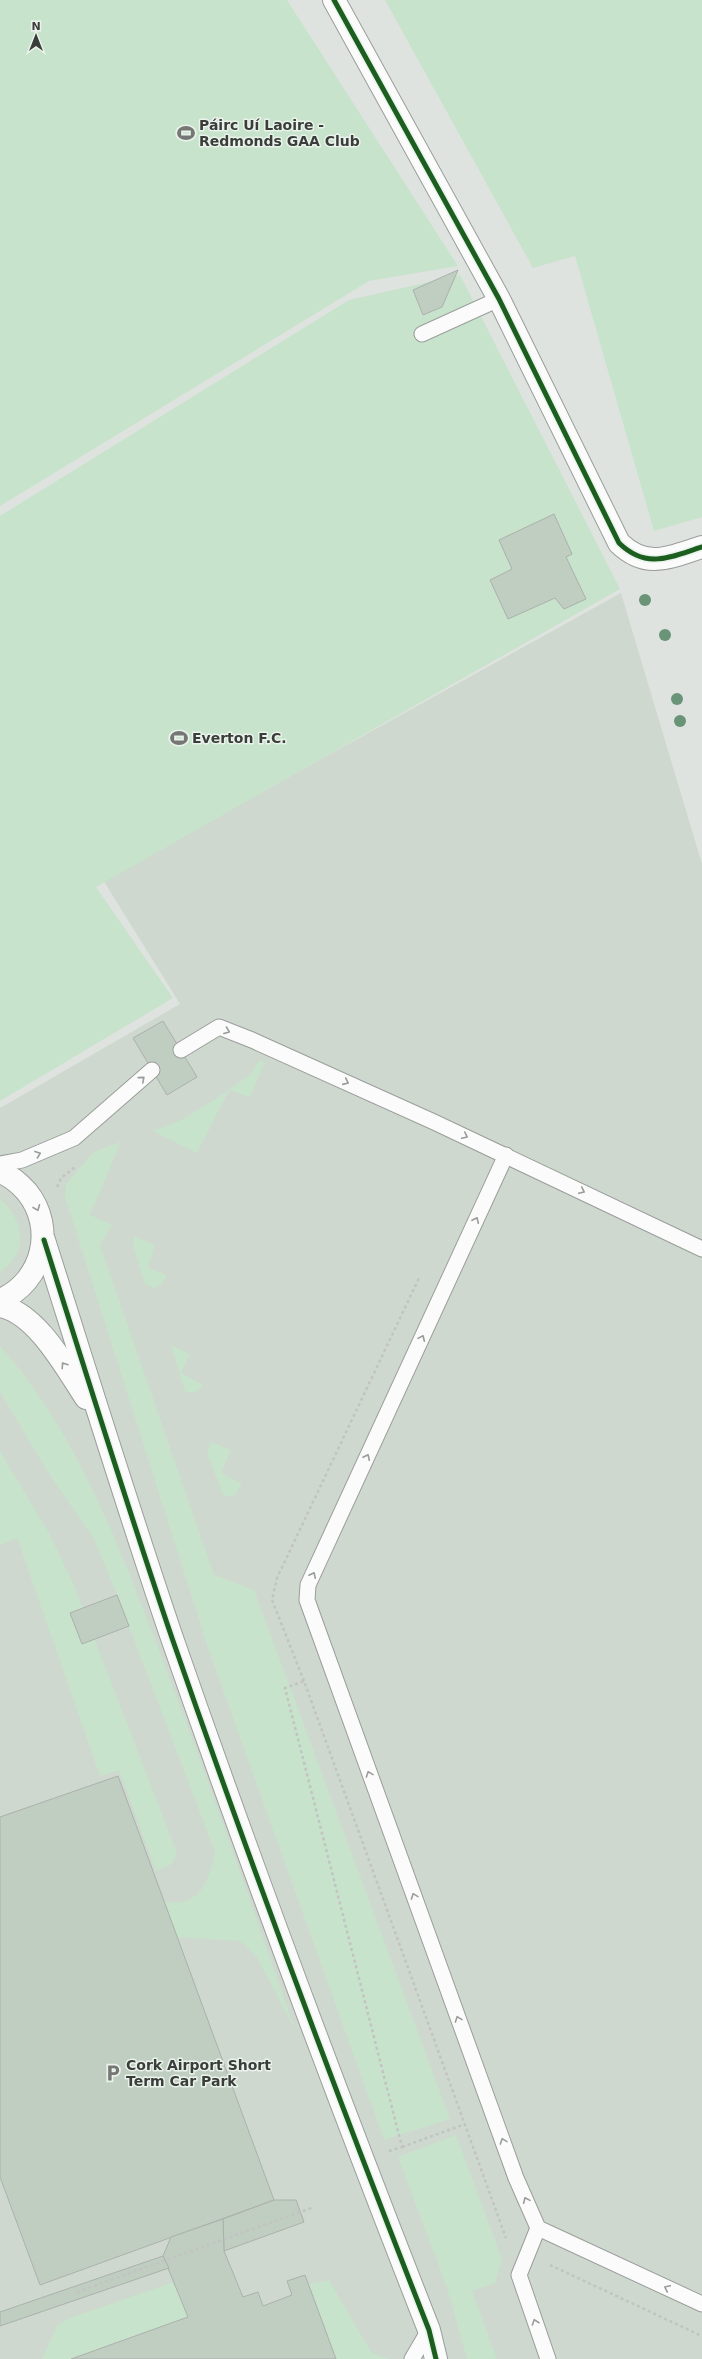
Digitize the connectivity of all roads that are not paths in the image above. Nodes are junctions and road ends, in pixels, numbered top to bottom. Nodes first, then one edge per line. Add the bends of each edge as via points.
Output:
1 (334, 0) edge
2 (499, 299) junction
3 (422, 334) dead end
4 (702, 547) edge
5 (181, 1050) dead end
6 (152, 1070) dead end
7 (506, 1155) junction
8 (0, 1164) edge
9 (0, 1172) edge
10 (44, 1240) junction
11 (702, 1249) edge
12 (0, 1300) edge
13 (0, 1306) edge
14 (100, 1421) junction
15 (538, 2228) junction
16 (702, 2304) edge
17 (429, 2330) junction
18 (412, 2359) edge
19 (436, 2359) edge
20 (548, 2359) edge

1 - 2 street
2 - 3 lane
2 - 4 street via 619,543 629,552 642,558 661,560
5 -> 7 lane via 218,1027
8 -> 6 lane via 22,1160 74,1138
7 -> 11 lane
15 -> 7 lane via 516,2178 307,1600 308,1585
9 -> 10 street via 21,1185 34,1201 42,1220
10 - 12 street via 39,1262 27,1281 10,1296
10 - 14 street
14 -> 13 street via 39,1332 21,1315
14 - 17 street via 260,1886 351,2133
16 -> 15 lane
20 -> 15 lane via 519,2275
17 - 18 lane
17 - 19 street

